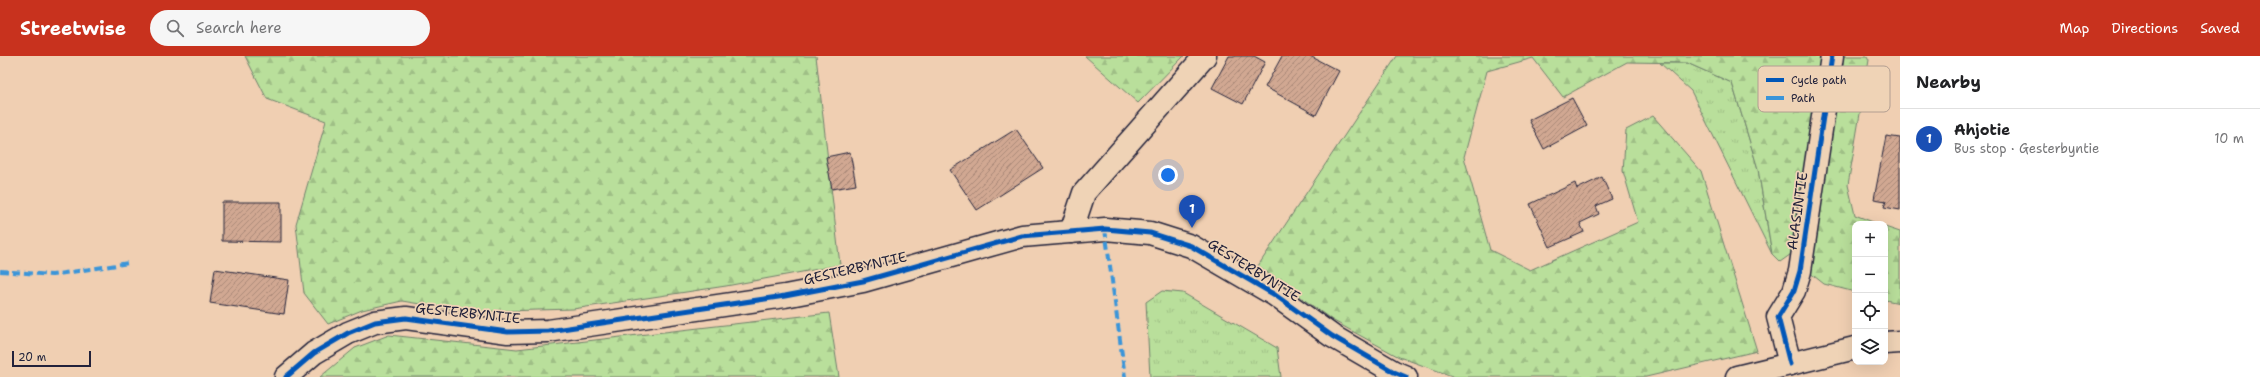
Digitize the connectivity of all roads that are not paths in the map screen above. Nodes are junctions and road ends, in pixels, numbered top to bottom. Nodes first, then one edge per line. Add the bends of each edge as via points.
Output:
1 (1204, 56) edge
2 (1832, 56) edge
3 (1831, 66) edge
4 (1824, 112) edge
5 (1071, 232) junction
6 (1900, 342) edge
7 (1888, 343) edge
8 (1852, 349) edge
9 (1790, 364) junction
10 (286, 377) edge
11 (1406, 377) edge
12 (1736, 377) edge

1 - 5 street via 1084,193
2 - 3 street, ALASINTIE
4 - 9 street, ALASINTIE via 1800,271 1794,291 1778,317
5 - 10 street, GESTERBYNTIE via 1022,236 863,281 785,296 548,331 508,332 406,318 376,322 348,333 314,353
5 - 11 street, GESTERBYNTIE via 1105,229 1150,233 1191,246 1275,295 1332,336
6 - 7 street
8 - 9 street
9 - 12 street

